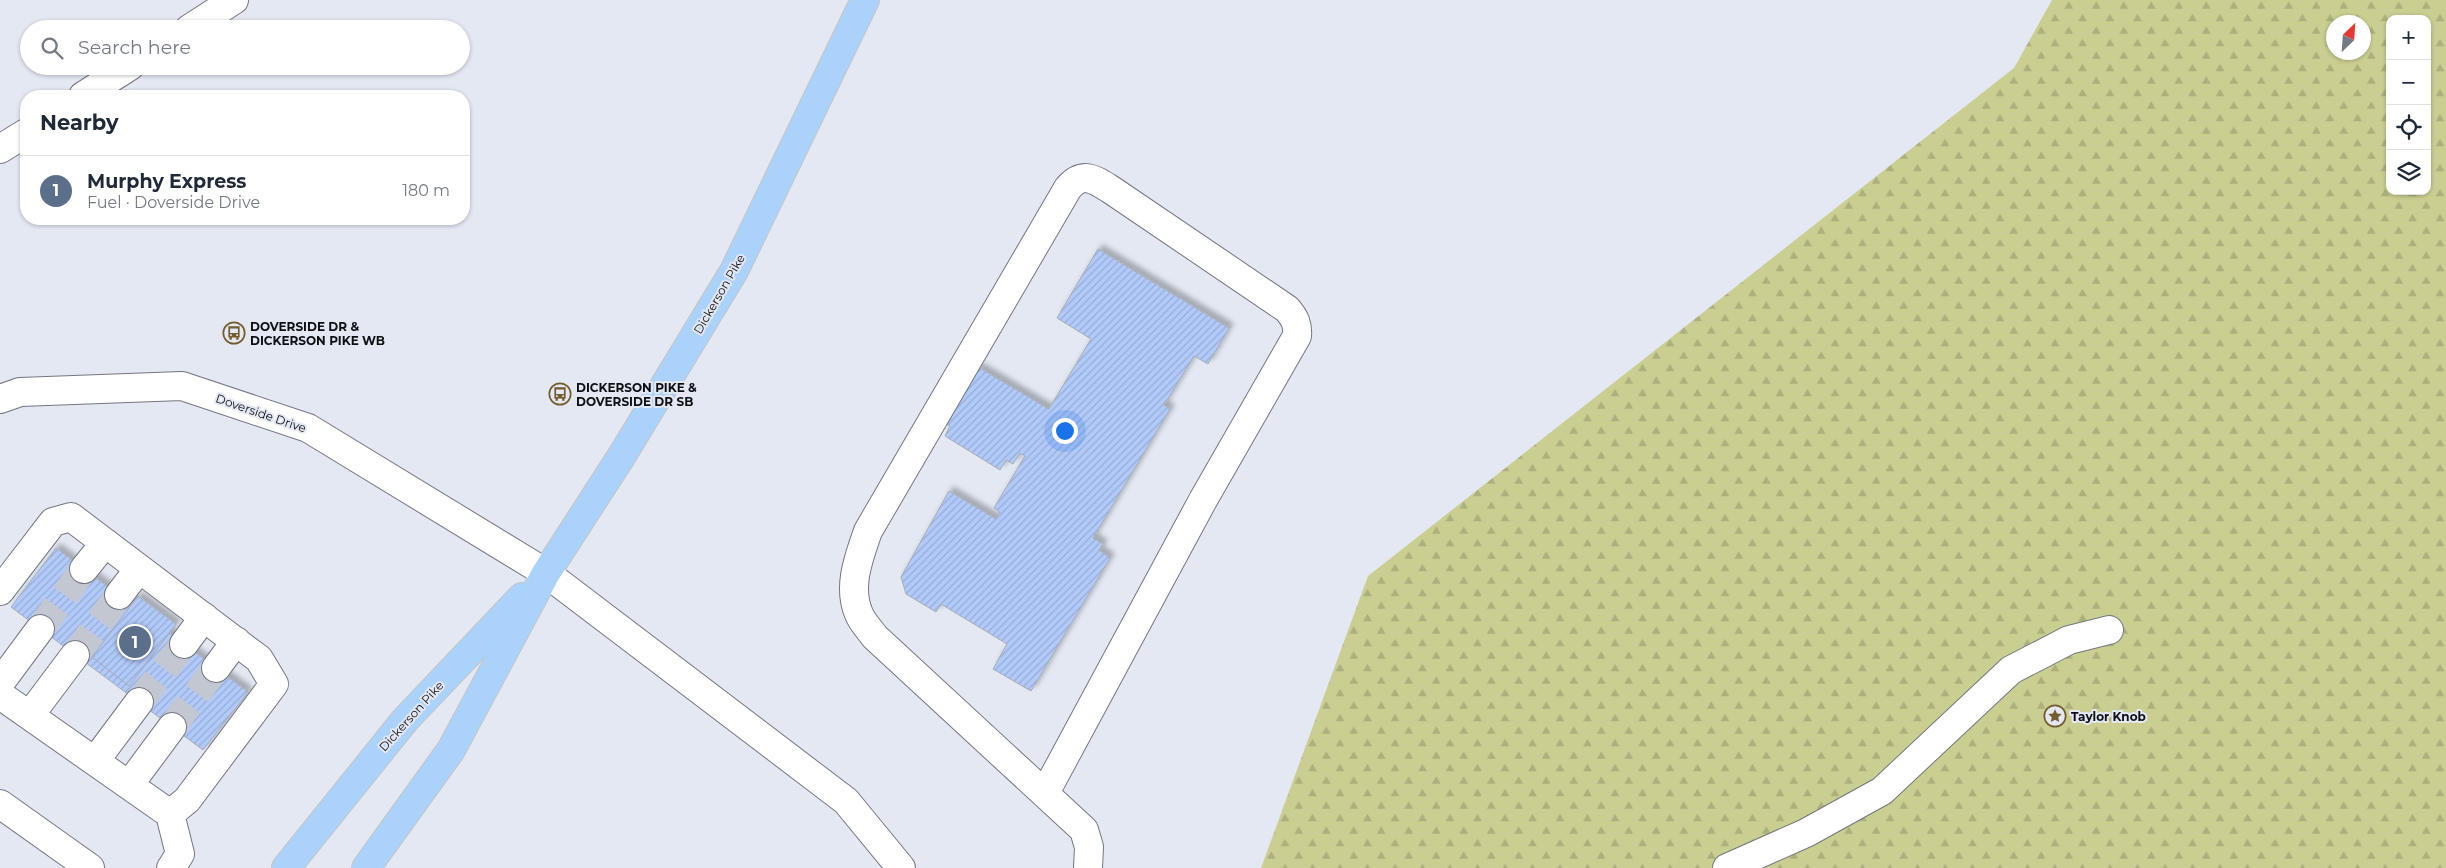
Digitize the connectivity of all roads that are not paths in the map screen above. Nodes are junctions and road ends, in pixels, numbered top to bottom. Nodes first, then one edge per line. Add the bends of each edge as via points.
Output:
1 (234, 0) edge
2 (865, 0) edge
3 (203, 20) edge
4 (116, 75) edge
5 (92, 90) edge
6 (20, 137) edge
7 (0, 150) edge
8 (0, 399) edge
9 (105, 543) junction
10 (84, 569) tunnel mouth
11 (139, 569) junction
12 (546, 573) junction
13 (0, 591) edge
14 (119, 595) tunnel mouth
15 (204, 617) junction
16 (40, 629) tunnel mouth
17 (2109, 630) dead end
18 (236, 640) junction
19 (184, 644) tunnel mouth
20 (75, 655) tunnel mouth
21 (216, 668) tunnel mouth
22 (0, 683) edge
23 (0, 695) edge
24 (140, 702) tunnel mouth
25 (30, 716) junction
26 (172, 727) tunnel mouth
27 (95, 761) junction
28 (129, 785) junction
29 (1045, 793) junction
30 (0, 804) edge
31 (170, 814) junction
32 (90, 868) edge
33 (171, 868) edge
34 (286, 868) edge
35 (366, 868) edge
36 (901, 868) edge
37 (1088, 868) edge
38 (1727, 868) edge

1 - 3 street
2 - 12 main road, Dickerson Pike via 734,271
4 - 5 street
6 - 7 street
8 - 12 street, Doverside Drive via 20,392 182,386 308,428
9 - 10 street
9 - 11 street
9 - 13 street via 71,517 53,522
11 - 14 street
11 - 15 street
12 - 34 main road, Dickerson Pike via 406,720
12 - 35 main road, Dickerson Pike via 451,750
12 - 36 street, Doverside Drive via 846,801
15 - 18 street
15 - 19 street
16 - 22 street
17 - 38 street via 2069,640 2011,670 1882,791 1806,833
18 - 21 street
18 - 31 street via 259,658 274,684 186,800
20 - 25 street
23 - 25 street
24 - 27 street
25 - 27 street
26 - 28 street
27 - 28 street
28 - 31 street
29 - 29 street via 875,637 859,616 854,585 868,530 1068,188 1075,180 1084,178 1094,179 1110,189 1287,309 1298,328 1297,336
29 - 37 street via 1084,830 1089,847
30 - 32 street
31 - 33 street via 180,854

